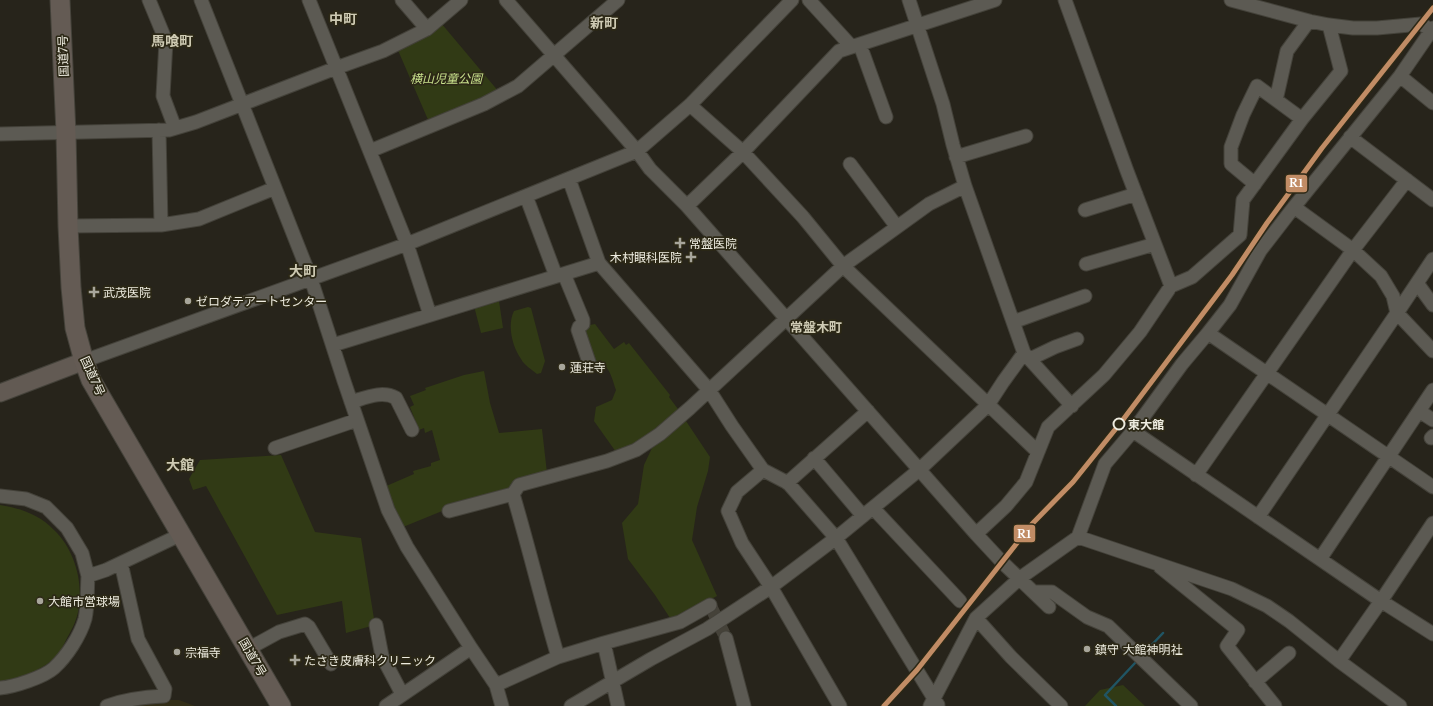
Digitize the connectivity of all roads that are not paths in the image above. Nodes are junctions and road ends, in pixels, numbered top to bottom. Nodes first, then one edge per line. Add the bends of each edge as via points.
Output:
1 (60, 0) edge
2 (149, 0) edge
3 (201, 0) edge
4 (309, 0) edge
5 (402, 0) edge
6 (461, 0) edge
7 (506, 0) edge
8 (618, 0) edge
9 (792, 0) edge
10 (809, 0) edge
11 (909, 0) edge
12 (995, 0) edge
13 (1065, 0) edge
14 (1232, 0) edge
15 (1247, 3) edge
16 (1309, 21) junction
17 (917, 25) junction
18 (1329, 25) junction
19 (427, 29) junction
20 (1432, 29) edge
21 (856, 46) junction
22 (554, 56) junction
23 (336, 68) junction
24 (1400, 76) junction
25 (1276, 100) junction
26 (1433, 103) edge
27 (241, 104) junction
28 (690, 105) junction
29 (886, 117) dead end
30 (1302, 119) junction
31 (175, 128) junction
32 (159, 130) junction
33 (66, 132) junction
34 (0, 134) edge
35 (1026, 136) dead end
36 (1350, 137) junction
37 (370, 151) junction
38 (637, 151) junction
39 (743, 152) junction
40 (956, 157) junction
41 (850, 164) dead end
42 (569, 179) junction
43 (1407, 180) junction
44 (1255, 184) junction
45 (965, 186) junction
46 (275, 188) junction
47 (1136, 194) junction
48 (526, 196) junction
49 (1433, 200) edge
50 (687, 206) junction
51 (1294, 207) junction
52 (1085, 210) dead end
53 (161, 225) junction
54 (68, 226) junction
55 (897, 227) junction
56 (407, 244) junction
57 (1154, 244) junction
58 (1352, 250) junction
59 (1433, 259) edge
60 (599, 262) junction
61 (1086, 264) dead end
62 (843, 266) junction
63 (560, 275) junction
64 (311, 279) junction
65 (1417, 283) junction
66 (1171, 286) junction
67 (1085, 296) dead end
68 (1433, 306) edge
69 (1397, 314) junction
70 (430, 315) junction
71 (788, 319) junction
72 (1014, 322) junction
73 (1208, 333) junction
74 (1077, 339) dead end
75 (333, 345) junction
76 (1433, 351) edge
77 (1027, 356) junction
78 (84, 361) junction
79 (590, 365) dead end
80 (1267, 373) junction
81 (709, 390) junction
82 (1433, 390) edge
83 (0, 393) edge
84 (351, 402) junction
85 (988, 405) junction
86 (1072, 406) junction
87 (868, 411) junction
88 (1419, 411) junction
89 (1328, 415) junction
90 (357, 420) junction
91 (1433, 420) edge
92 (412, 430) dead end
93 (1133, 431) junction
94 (275, 448) dead end
95 (1038, 452) junction
96 (1389, 456) junction
97 (814, 458) junction
98 (763, 470) junction
99 (919, 470) junction
100 (1196, 475) junction
101 (787, 483) junction
102 (1433, 487) edge
103 (513, 494) junction
104 (0, 496) edge
105 (449, 511) dead end
106 (868, 512) junction
107 (1258, 517) junction
108 (1433, 523) edge
109 (182, 534) junction
110 (976, 534) junction
111 (1078, 537) junction
112 (836, 538) junction
113 (1320, 559) junction
114 (121, 563) junction
115 (1155, 563) junction
116 (88, 576) junction
117 (1020, 578) junction
118 (771, 587) junction
119 (1035, 592) junction
120 (1381, 601) junction
121 (960, 602) dead end
122 (710, 605) dead end
123 (1049, 607) dead end
124 (976, 618) junction
125 (376, 625) dead end
126 (1433, 634) edge
127 (726, 638) tunnel mouth
128 (604, 643) junction
129 (471, 648) junction
130 (248, 649) junction
131 (1290, 653) dead end
132 (558, 657) junction
133 (1339, 661) junction
134 (331, 664) dead end
135 (612, 682) junction
136 (1255, 682) junction
137 (496, 685) junction
138 (0, 688) edge
139 (402, 694) junction
140 (934, 704) edge
141 (107, 706) edge
142 (281, 706) edge
143 (386, 706) edge
144 (502, 706) edge
145 (571, 706) edge
146 (618, 706) edge
147 (744, 706) edge
148 (839, 706) edge
149 (1061, 706) edge
150 (1191, 706) edge
151 (1275, 706) edge
152 (1400, 706) edge

1 - 33 highway, 国道7号
2 - 31 street via 166,41 163,96
3 - 27 street
4 - 23 street
5 - 19 street
6 - 19 street
7 - 22 street
8 - 22 street
9 - 28 street
10 - 21 street
11 - 17 street
12 - 17 street
13 - 47 street
14 - 15 street
15 - 16 street
16 - 18 street
16 - 25 street via 1287,51
17 - 21 street
17 - 40 street via 943,104
18 - 20 street via 1377,28 1421,24
18 - 30 street via 1341,70
19 - 23 street via 383,51
20 - 24 street
21 - 29 street
21 - 39 street via 839,51
22 - 37 street via 518,86 484,104
22 - 38 street
23 - 27 street
23 - 37 street
24 - 26 street
24 - 36 street
25 - 30 street
25 - 44 street via 1257,86 1231,147 1230,164
27 - 31 street
27 - 46 street
28 - 38 street
28 - 39 street
30 - 44 street
31 - 32 street
32 - 33 street
32 - 53 street
33 - 34 street
33 - 54 highway, 国道7号
35 - 40 street
36 - 43 street
36 - 51 street
37 - 56 street
38 - 42 street
38 - 50 street via 650,169
39 - 50 street
39 - 62 street
40 - 45 street
41 - 55 street
42 - 48 street
42 - 60 street
43 - 49 street
43 - 58 street
44 - 66 street via 1243,200 1240,235 1192,277
45 - 55 street via 929,204
45 - 72 street
46 - 53 street via 199,219
46 - 64 street
47 - 52 street
47 - 57 street
48 - 56 street
48 - 63 street
50 - 71 street
51 - 58 street
51 - 73 street via 1260,251 1230,305
53 - 54 street
54 - 78 highway, 国道7号 via 75,328
55 - 62 street
56 - 64 street
56 - 70 street
57 - 61 street
57 - 66 street
58 - 69 street via 1380,276 1393,296
58 - 80 street
59 - 65 street
60 - 63 street
60 - 81 street
62 - 71 street
62 - 85 street
63 - 70 street
63 - 79 street via 583,320 578,330
64 - 75 street
64 - 78 street
65 - 68 street
65 - 69 street
66 - 86 street via 1140,332 1104,376
67 - 72 street
69 - 76 street
69 - 89 street
70 - 75 street
71 - 81 street
71 - 87 street
72 - 77 street
73 - 80 street
73 - 93 street
74 - 77 street
75 - 84 street
77 - 85 street via 1003,382
77 - 86 street
78 - 83 main road
78 - 109 highway, 国道7号 via 91,380
80 - 89 street
80 - 100 street
81 - 98 street
81 - 103 street via 660,434 636,450 607,461 519,485
82 - 88 street
84 - 90 street
84 - 92 street via 371,396 392,395
85 - 95 street
85 - 99 street
86 - 95 street via 1048,427
87 - 97 street
87 - 99 street
88 - 91 street
88 - 96 street
89 - 96 street
89 - 107 street
90 - 94 street
90 - 129 street via 388,510 407,547
93 - 100 street
93 - 111 street via 1105,464
95 - 110 street via 1026,482 1006,506
96 - 102 street
96 - 113 street
97 - 101 street
97 - 106 street
98 - 101 street
98 - 118 street via 737,492 728,511 742,543
99 - 106 street
99 - 110 street
100 - 107 street
101 - 112 street
103 - 105 street
103 - 132 street
104 - 116 street via 26,499 46,507 67,528 82,553
106 - 112 street
106 - 121 street
107 - 113 street
108 - 120 street
109 - 114 street
109 - 130 highway, 国道7号
110 - 117 street
111 - 115 street
111 - 117 street
112 - 118 street
112 - 140 street
113 - 120 street
114 - 116 street
114 - 141 street via 138,639 165,689 164,696 121,701
115 - 133 street via 1232,588 1267,606
115 - 136 street via 1238,630 1227,646
116 - 138 street via 85,619 71,647 54,668 46,673
117 - 119 street
117 - 124 street
118 - 135 street via 707,629
118 - 148 street
119 - 123 street
119 - 150 street via 1052,592 1087,617 1108,626
120 - 126 street
120 - 133 street
122 - 128 street via 680,622
124 - 140 street
124 - 149 street
125 - 139 street via 382,656
127 - 147 street
128 - 132 street
128 - 135 street
129 - 137 street
129 - 139 street
130 - 134 street via 279,632 305,624
130 - 142 highway, 国道7号
131 - 136 street
132 - 137 street
133 - 152 street
135 - 145 street
135 - 146 street
136 - 151 street
137 - 144 street
139 - 143 street

